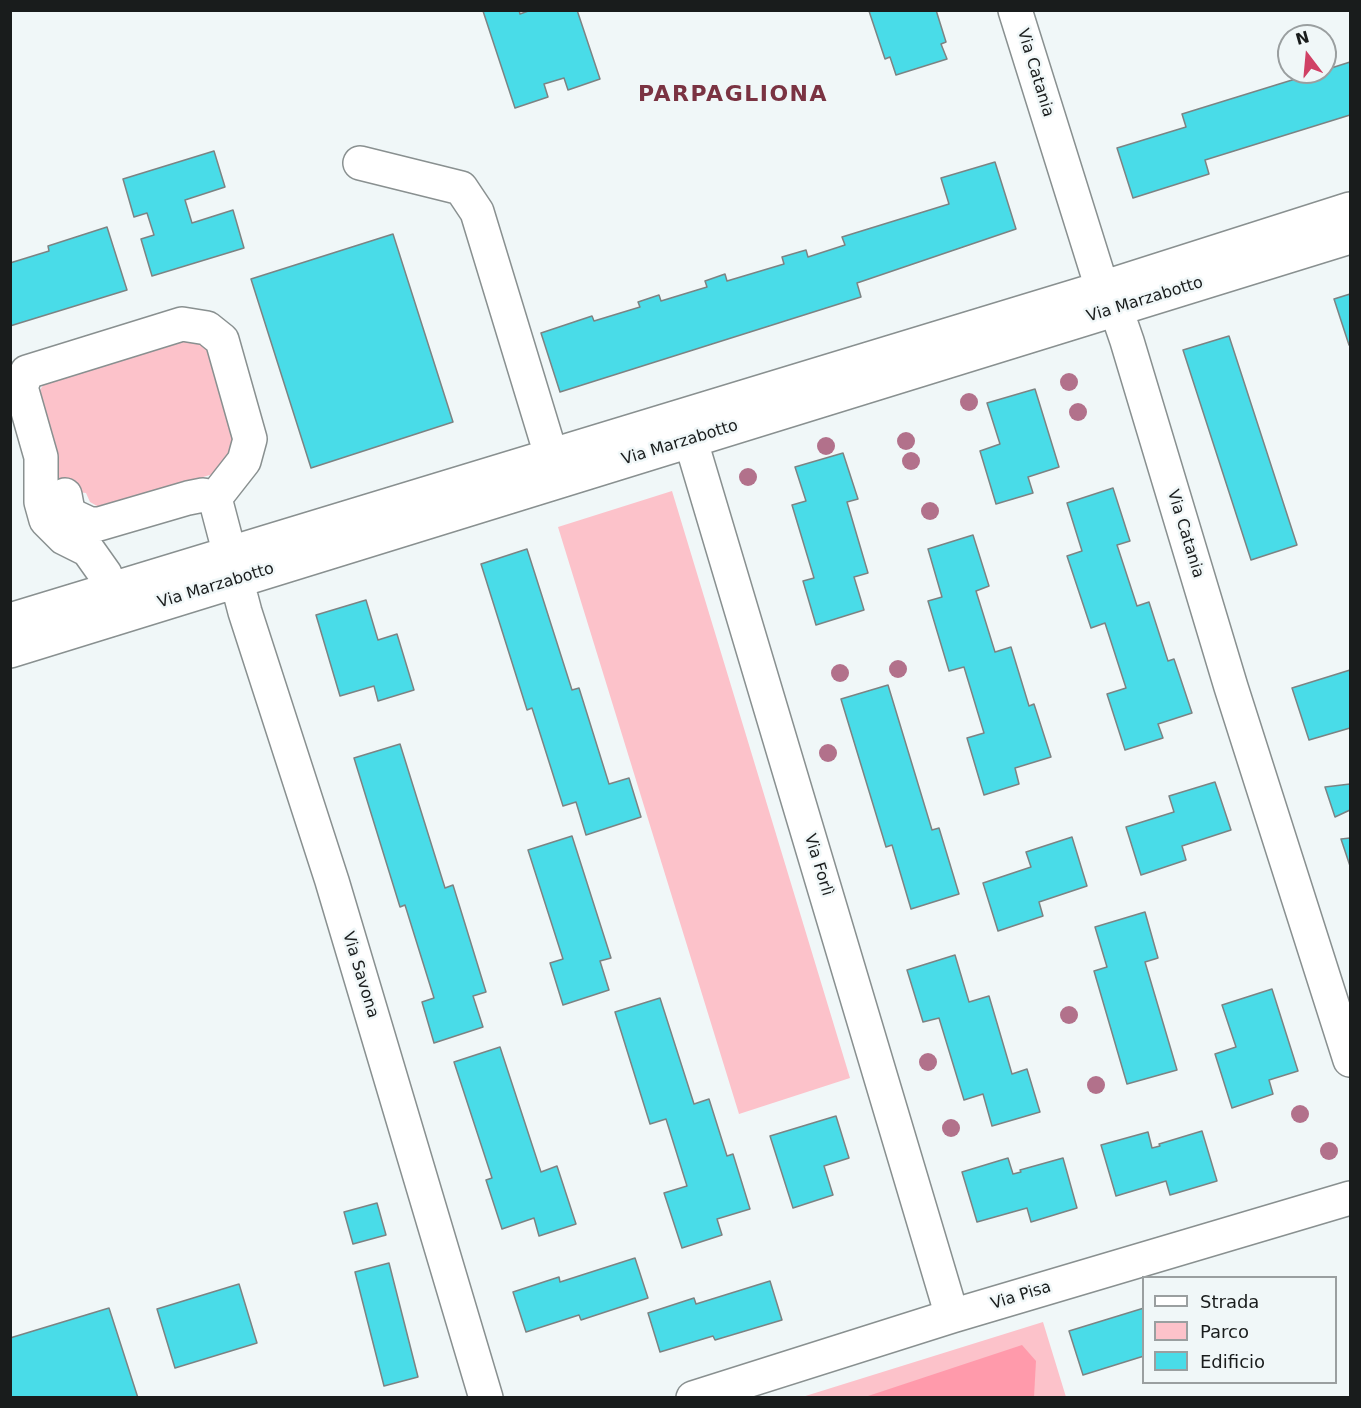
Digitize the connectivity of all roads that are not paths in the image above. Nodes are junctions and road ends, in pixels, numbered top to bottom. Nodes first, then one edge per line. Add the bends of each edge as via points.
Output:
1 (1015, 10) edge
2 (360, 163) dead end
3 (1350, 209) edge
4 (1350, 237) edge
5 (1109, 299) junction
6 (687, 427) junction
7 (551, 455) junction
8 (66, 495) dead end
9 (214, 498) junction
10 (233, 567) junction
11 (111, 590) junction
12 (10, 620) edge
13 (10, 651) edge
14 (1350, 1060) edge
15 (1350, 1198) edge
16 (952, 1316) junction
17 (486, 1398) edge
18 (693, 1398) edge

1 - 5 street, Via Catania
2 - 7 street via 461,188 477,212
3 - 5 street, Via Marzabotto
4 - 5 street, Via Marzabotto
5 - 6 street, Via Marzabotto
5 - 14 street, Via Catania
6 - 7 street, Via Marzabotto
6 - 10 street, Via Marzabotto
6 - 16 street, Via Forlì
7 - 10 street, Via Marzabotto
8 - 9 street via 68,511 90,524 188,498
9 - 10 street, Via Savona
9 - 11 street via 244,461 250,439 222,340 207,328 182,324 27,372 21,387 40,456 41,502 46,520 64,537 88,550
10 - 11 street, Via Marzabotto
10 - 13 street, Via Marzabotto
10 - 17 street, Via Savona via 332,881
11 - 12 street, Via Marzabotto
15 - 16 street, Via Pisa
16 - 18 street, Via Pisa

